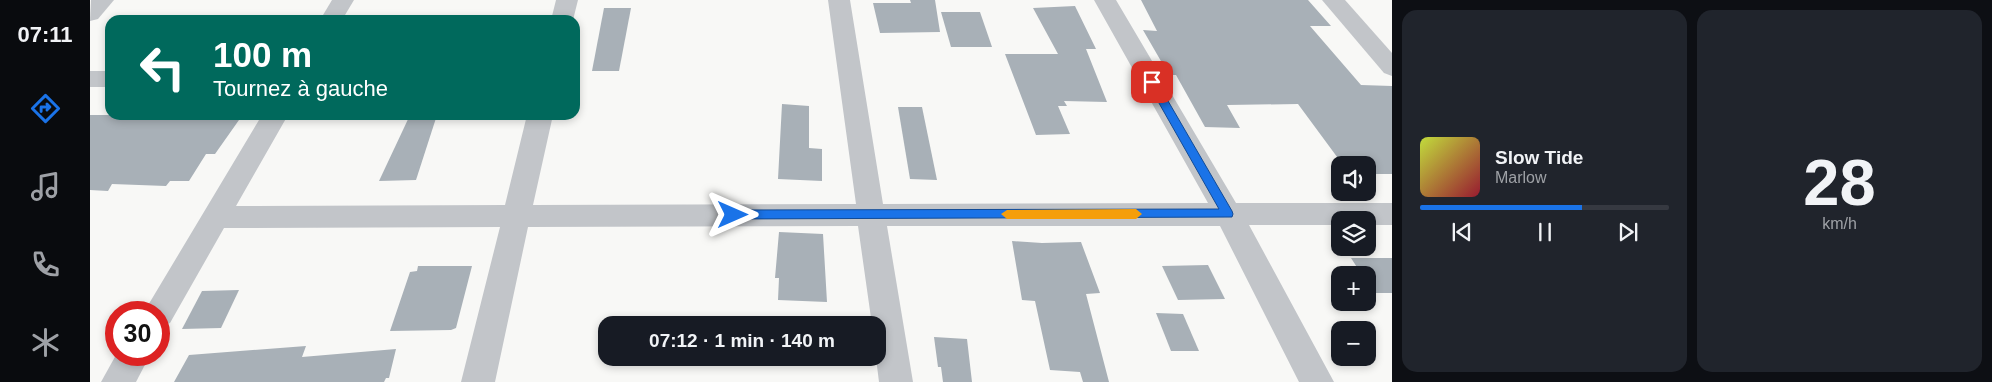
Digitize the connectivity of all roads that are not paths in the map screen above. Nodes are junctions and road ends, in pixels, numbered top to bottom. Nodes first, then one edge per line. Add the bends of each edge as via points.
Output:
1 (103, 0) edge
2 (343, 0) edge
3 (567, 0) edge
4 (839, 0) edge
5 (1105, 0) edge
6 (1332, 0) edge
7 (90, 14) edge
8 (334, 15) edge
9 (563, 15) edge
10 (1392, 68) edge
11 (90, 79) edge
12 (105, 79) edge
13 (272, 120) edge
14 (539, 120) edge
15 (871, 214) junction
16 (1228, 214) junction
17 (1392, 214) edge
18 (516, 216) junction
19 (215, 217) junction
20 (166, 301) edge
21 (127, 366) edge
22 (118, 382) edge
23 (478, 382) edge
24 (896, 382) edge
25 (1317, 382) edge

1 - 7 street
2 - 8 street
3 - 9 street
4 - 15 street
5 - 16 street
6 - 10 street
11 - 12 street
13 - 19 street
14 - 18 street
15 - 16 street
15 - 18 street
15 - 24 street
16 - 17 street
16 - 25 street
18 - 19 street
18 - 23 street
19 - 20 street
21 - 22 street

